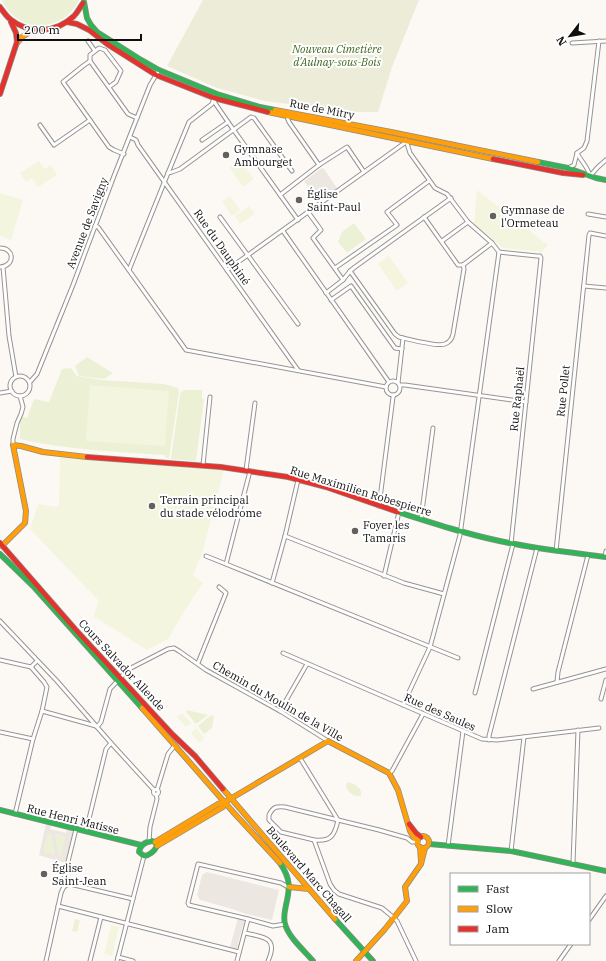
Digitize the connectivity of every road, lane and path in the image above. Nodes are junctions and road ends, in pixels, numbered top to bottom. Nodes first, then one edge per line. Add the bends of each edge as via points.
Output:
1 (84, 1) edge
2 (0, 7) edge
3 (10, 19) junction
4 (67, 22) junction
5 (33, 30) junction
6 (88, 41) dead end
7 (600, 41) junction
8 (606, 41) edge
9 (572, 43) dead end
10 (16, 46) junction
11 (95, 51) junction
12 (90, 61) junction
13 (159, 70) junction
14 (156, 75) junction
15 (109, 87) junction
16 (0, 94) edge
17 (214, 98) junction
18 (286, 116) junction
19 (137, 118) junction
20 (90, 120) junction
21 (228, 122) junction
22 (40, 125) dead end
23 (234, 130) junction
24 (405, 135) junction
25 (130, 137) junction
26 (202, 140) dead end
27 (406, 142) junction
28 (577, 153) junction
29 (124, 154) junction
30 (606, 160) edge
31 (582, 162) junction
32 (319, 165) junction
33 (575, 168) junction
34 (292, 171) dead end
35 (364, 172) junction
36 (168, 173) junction
37 (590, 176) junction
38 (606, 180) edge
39 (429, 181) junction
40 (164, 182) junction
41 (280, 195) junction
42 (451, 198) junction
43 (308, 212) junction
44 (588, 214) dead end
45 (220, 216) dead end
46 (424, 217) junction
47 (606, 217) edge
48 (298, 220) junction
49 (468, 222) junction
50 (95, 226) junction
51 (283, 231) junction
52 (606, 236) edge
53 (442, 241) junction
54 (492, 243) junction
55 (0, 248) edge
56 (499, 252) junction
57 (248, 255) junction
58 (463, 265) junction
59 (2, 267) edge
60 (335, 268) junction
61 (129, 270) junction
62 (227, 270) junction
63 (350, 272) junction
64 (343, 280) junction
65 (584, 286) junction
66 (606, 288) edge
67 (326, 293) junction
68 (332, 300) junction
69 (298, 324) dead end
70 (403, 338) junction
71 (402, 349) junction
72 (298, 370) junction
73 (16, 377) junction
74 (30, 382) junction
75 (390, 382) junction
76 (399, 384) junction
77 (386, 387) junction
78 (12, 391) junction
79 (0, 393) edge
80 (394, 395) junction
81 (479, 395) junction
82 (20, 396) junction
83 (210, 397) dead end
84 (526, 402) junction
85 (255, 403) dead end
86 (433, 428) dead end
87 (14, 445) junction
88 (203, 465) junction
89 (248, 470) junction
90 (298, 479) junction
91 (379, 506) junction
92 (398, 512) junction
93 (421, 519) junction
94 (460, 531) junction
95 (285, 536) junction
96 (512, 544) junction
97 (1, 546) edge
98 (537, 548) junction
99 (606, 550) edge
100 (556, 551) junction
101 (0, 554) edge
102 (588, 555) junction
103 (206, 556) dead end
104 (606, 557) edge
105 (226, 564) junction
106 (384, 576) junction
107 (272, 583) junction
108 (219, 587) dead end
109 (444, 594) junction
110 (0, 621) edge
111 (430, 647) junction
112 (283, 653) dead end
113 (458, 658) dead end
114 (0, 660) edge
115 (37, 661) junction
116 (198, 663) junction
117 (307, 664) junction
118 (31, 667) junction
119 (606, 669) edge
120 (120, 680) junction
121 (606, 680) edge
122 (557, 682) junction
123 (533, 689) dead end
124 (475, 693) dead end
125 (601, 698) dead end
126 (403, 705) junction
127 (42, 711) junction
128 (280, 712) junction
129 (423, 714) junction
130 (97, 727) junction
131 (599, 728) dead end
132 (578, 730) junction
133 (463, 731) junction
134 (0, 732) edge
135 (524, 737) junction
136 (33, 739) junction
137 (489, 740) junction
138 (328, 741) junction
139 (111, 743) junction
140 (175, 745) junction
141 (300, 758) junction
142 (389, 773) junction
143 (156, 791) junction
144 (231, 799) junction
145 (225, 802) junction
146 (0, 810) edge
147 (15, 814) junction
148 (338, 820) junction
149 (76, 829) junction
150 (86, 831) junction
151 (314, 840) junction
152 (419, 841) junction
153 (154, 843) junction
154 (428, 844) junction
155 (142, 845) junction
156 (448, 846) junction
157 (510, 851) junction
158 (144, 856) junction
159 (573, 863) junction
160 (421, 864) junction
161 (605, 872) edge
162 (65, 886) junction
163 (289, 887) junction
164 (309, 889) junction
165 (606, 896) edge
166 (133, 899) junction
167 (58, 906) junction
168 (101, 917) junction
169 (394, 918) junction
170 (248, 919) junction
171 (590, 919) edge
172 (127, 923) junction
173 (285, 924) junction
174 (245, 933) junction
175 (570, 945) edge
176 (239, 952) junction
177 (365, 952) junction
178 (118, 959) edge
179 (46, 961) edge
180 (90, 961) edge
181 (133, 961) edge
182 (237, 961) edge
183 (268, 961) edge
184 (313, 961) edge
185 (356, 961) edge
186 (373, 961) edge
187 (416, 961) edge
188 (559, 961) edge

1 - 4 main road
1 - 13 main road, Rue de Mitry via 87,19 97,32
2 - 3 main road
3 - 5 main road via 20,26
3 - 10 main road via 17,32
4 - 5 main road via 54,29
4 - 14 main road, Rue de Mitry via 89,30
5 - 10 main road via 24,35
6 - 11 street
7 - 8 street
7 - 9 street
7 - 28 street via 587,141 584,148
10 - 16 main road
11 - 12 street via 90,55
11 - 15 street via 99,48 105,50 121,71 116,82
12 - 15 street
12 - 20 street via 63,82
13 - 14 street, Avenue de Savigny
13 - 24 main road, Rue de Mitry via 217,94 260,107
14 - 17 main road, Rue de Mitry
14 - 19 street, Avenue de Savigny
15 - 19 street via 128,114
17 - 18 main road, Rue de Mitry
17 - 21 street
17 - 36 street via 212,104 189,122
18 - 27 main road, Rue de Mitry
18 - 32 street
19 - 25 street, Avenue de Savigny
20 - 22 street via 54,145
20 - 29 street via 109,147
21 - 23 street
21 - 26 street
23 - 34 street via 251,117 254,118
23 - 36 street via 180,169
23 - 41 street
24 - 27 street
24 - 33 main road, Rue de Mitry
25 - 29 street, Avenue de Savigny
25 - 40 street, Rue du Dauphiné via 136,140
27 - 33 main road, Rue de Mitry via 568,174
27 - 35 street
27 - 39 street via 410,153
28 - 31 street
28 - 33 street
29 - 50 street, Avenue de Savigny
30 - 37 street
31 - 33 street via 577,160
31 - 37 street via 589,170
32 - 35 street via 347,147
32 - 41 street
33 - 37 main road, Rue de Mitry
35 - 43 street
36 - 40 street
37 - 38 main road, Rue de Mitry
39 - 42 street
39 - 60 street via 387,212 397,225
40 - 61 street
40 - 62 street, Rue du Dauphiné
41 - 48 street
42 - 46 street
42 - 49 street
43 - 48 street
43 - 60 street via 321,230 314,238
44 - 47 street
45 - 57 street
46 - 53 street
46 - 63 street
48 - 51 street
49 - 53 street
49 - 54 street
50 - 61 street
50 - 74 street, Avenue de Savigny via 37,374
51 - 57 street
51 - 67 street
52 - 65 street, Rue Pollet via 589,233
53 - 58 street via 458,265
54 - 56 street
54 - 58 street
55 - 59 street via 7,250 11,255 10,261
56 - 81 street
56 - 84 street, Rue Raphaël via 540,256 541,261
57 - 62 street
57 - 69 street
58 - 70 street via 450,341 440,345
59 - 73 street via 8,336
60 - 64 street
61 - 72 street via 186,350
62 - 72 street, Rue du Dauphiné
63 - 64 street
63 - 70 street via 395,334
64 - 67 street
65 - 66 street
65 - 100 street, Rue Pollet
67 - 68 street
68 - 71 street via 351,286 395,348
68 - 75 street
70 - 71 street
71 - 76 street
72 - 77 street
73 - 74 street via 25,377
73 - 78 street via 10,385
74 - 82 street via 26,394
75 - 76 street
75 - 77 street
76 - 80 street via 400,391
76 - 81 street
77 - 80 street via 388,393
78 - 79 street
78 - 82 street
80 - 91 street
81 - 84 street
81 - 94 street
82 - 87 street via 22,407 13,439
83 - 88 street
84 - 96 street, Rue Raphaël
85 - 89 street
86 - 93 street
87 - 88 main road, Rue Maximilien Robespierre via 43,452 92,458
87 - 97 main road via 26,511 25,523
88 - 89 main road, Rue Maximilien Robespierre
89 - 90 main road, Rue Maximilien Robespierre
89 - 105 street
90 - 91 main road, Rue Maximilien Robespierre
90 - 95 street
91 - 92 main road, Rue Maximilien Robespierre
92 - 93 main road, Rue Maximilien Robespierre
92 - 106 street
93 - 94 main road, Rue Maximilien Robespierre
94 - 96 main road, Rue Maximilien Robespierre
94 - 109 street
95 - 106 street
95 - 107 street
96 - 98 main road, Rue Maximilien Robespierre
96 - 124 street, Rue Raphaël
97 - 120 main road, Cours Salvador Allende
98 - 100 main road, Rue Maximilien Robespierre
98 - 137 street
99 - 104 street
100 - 102 main road, Rue Maximilien Robespierre
101 - 120 main road, Cours Salvador Allende
102 - 104 main road, Rue Maximilien Robespierre
102 - 122 street
103 - 105 street
105 - 107 street
106 - 109 street
107 - 111 street
108 - 116 street via 226,593
109 - 111 street
110 - 115 street
111 - 113 street
111 - 126 street
112 - 117 street, Rue des Saules
114 - 118 street
115 - 118 street
115 - 130 street
116 - 120 street, Chemin du Moulin de la Ville via 174,648 131,668
116 - 128 street, Chemin du Moulin de la Ville
117 - 126 street, Rue des Saules
117 - 128 street
118 - 127 street via 48,687
119 - 122 street
120 - 130 street via 110,689 101,722
120 - 140 main road, Cours Salvador Allende
120 - 144 main road, Cours Salvador Allende via 195,756
121 - 125 street
122 - 123 street
126 - 129 street, Rue des Saules
127 - 130 street
127 - 136 street
128 - 138 street, Chemin du Moulin de la Ville
129 - 133 street, Rue des Saules
129 - 142 street
130 - 139 street
131 - 132 street, Rue des Saules
132 - 135 street, Rue des Saules
132 - 159 street
133 - 137 street, Rue des Saules via 477,738
133 - 156 street
134 - 136 street
135 - 137 street, Rue des Saules
135 - 157 street
136 - 147 street
138 - 141 main road
138 - 142 main road, Chemin du Moulin de la Ville
139 - 143 street
139 - 150 street via 106,749
140 - 143 street via 168,754
140 - 145 main road, Cours Salvador Allende
141 - 144 main road
141 - 148 street
142 - 152 main road via 398,790 407,820
143 - 153 street via 157,800 150,826
144 - 145 main road
144 - 164 main road, Boulevard Marc Chagall
145 - 153 main road
145 - 163 main road, Cours Salvador Allende via 281,864 287,874
146 - 147 main road, Rue Henri Matisse
147 - 149 main road, Rue Henri Matisse
148 - 151 street via 335,833 330,838
148 - 151 street via 285,807 274,807 269,815 270,820 281,832
148 - 152 street via 407,838 412,842
149 - 150 main road, Rue Henri Matisse
149 - 162 street via 64,878
150 - 155 main road, Rue Henri Matisse
151 - 169 street via 334,890 382,908
152 - 154 main road via 421,848
152 - 154 main road via 427,837
152 - 160 main road
153 - 155 main road
153 - 158 main road via 155,850
154 - 156 main road
154 - 160 main road
155 - 158 main road via 139,852
156 - 157 main road
157 - 159 main road
158 - 166 street
159 - 161 main road
160 - 169 main road via 404,890 408,899
162 - 166 street via 70,884
162 - 167 street
163 - 164 main road
163 - 170 street via 198,864 189,905
163 - 173 main road
164 - 177 main road, Boulevard Marc Chagall
165 - 171 street
166 - 172 street
167 - 168 street
167 - 179 street
168 - 172 street
168 - 180 street
169 - 177 main road
169 - 187 street
170 - 173 street via 273,926
170 - 174 street
172 - 176 street
172 - 178 street
173 - 184 main road via 289,934
174 - 176 street
174 - 183 street via 269,940 272,953
175 - 188 street
176 - 182 street
177 - 185 main road
177 - 186 main road, Boulevard Marc Chagall
178 - 181 street

